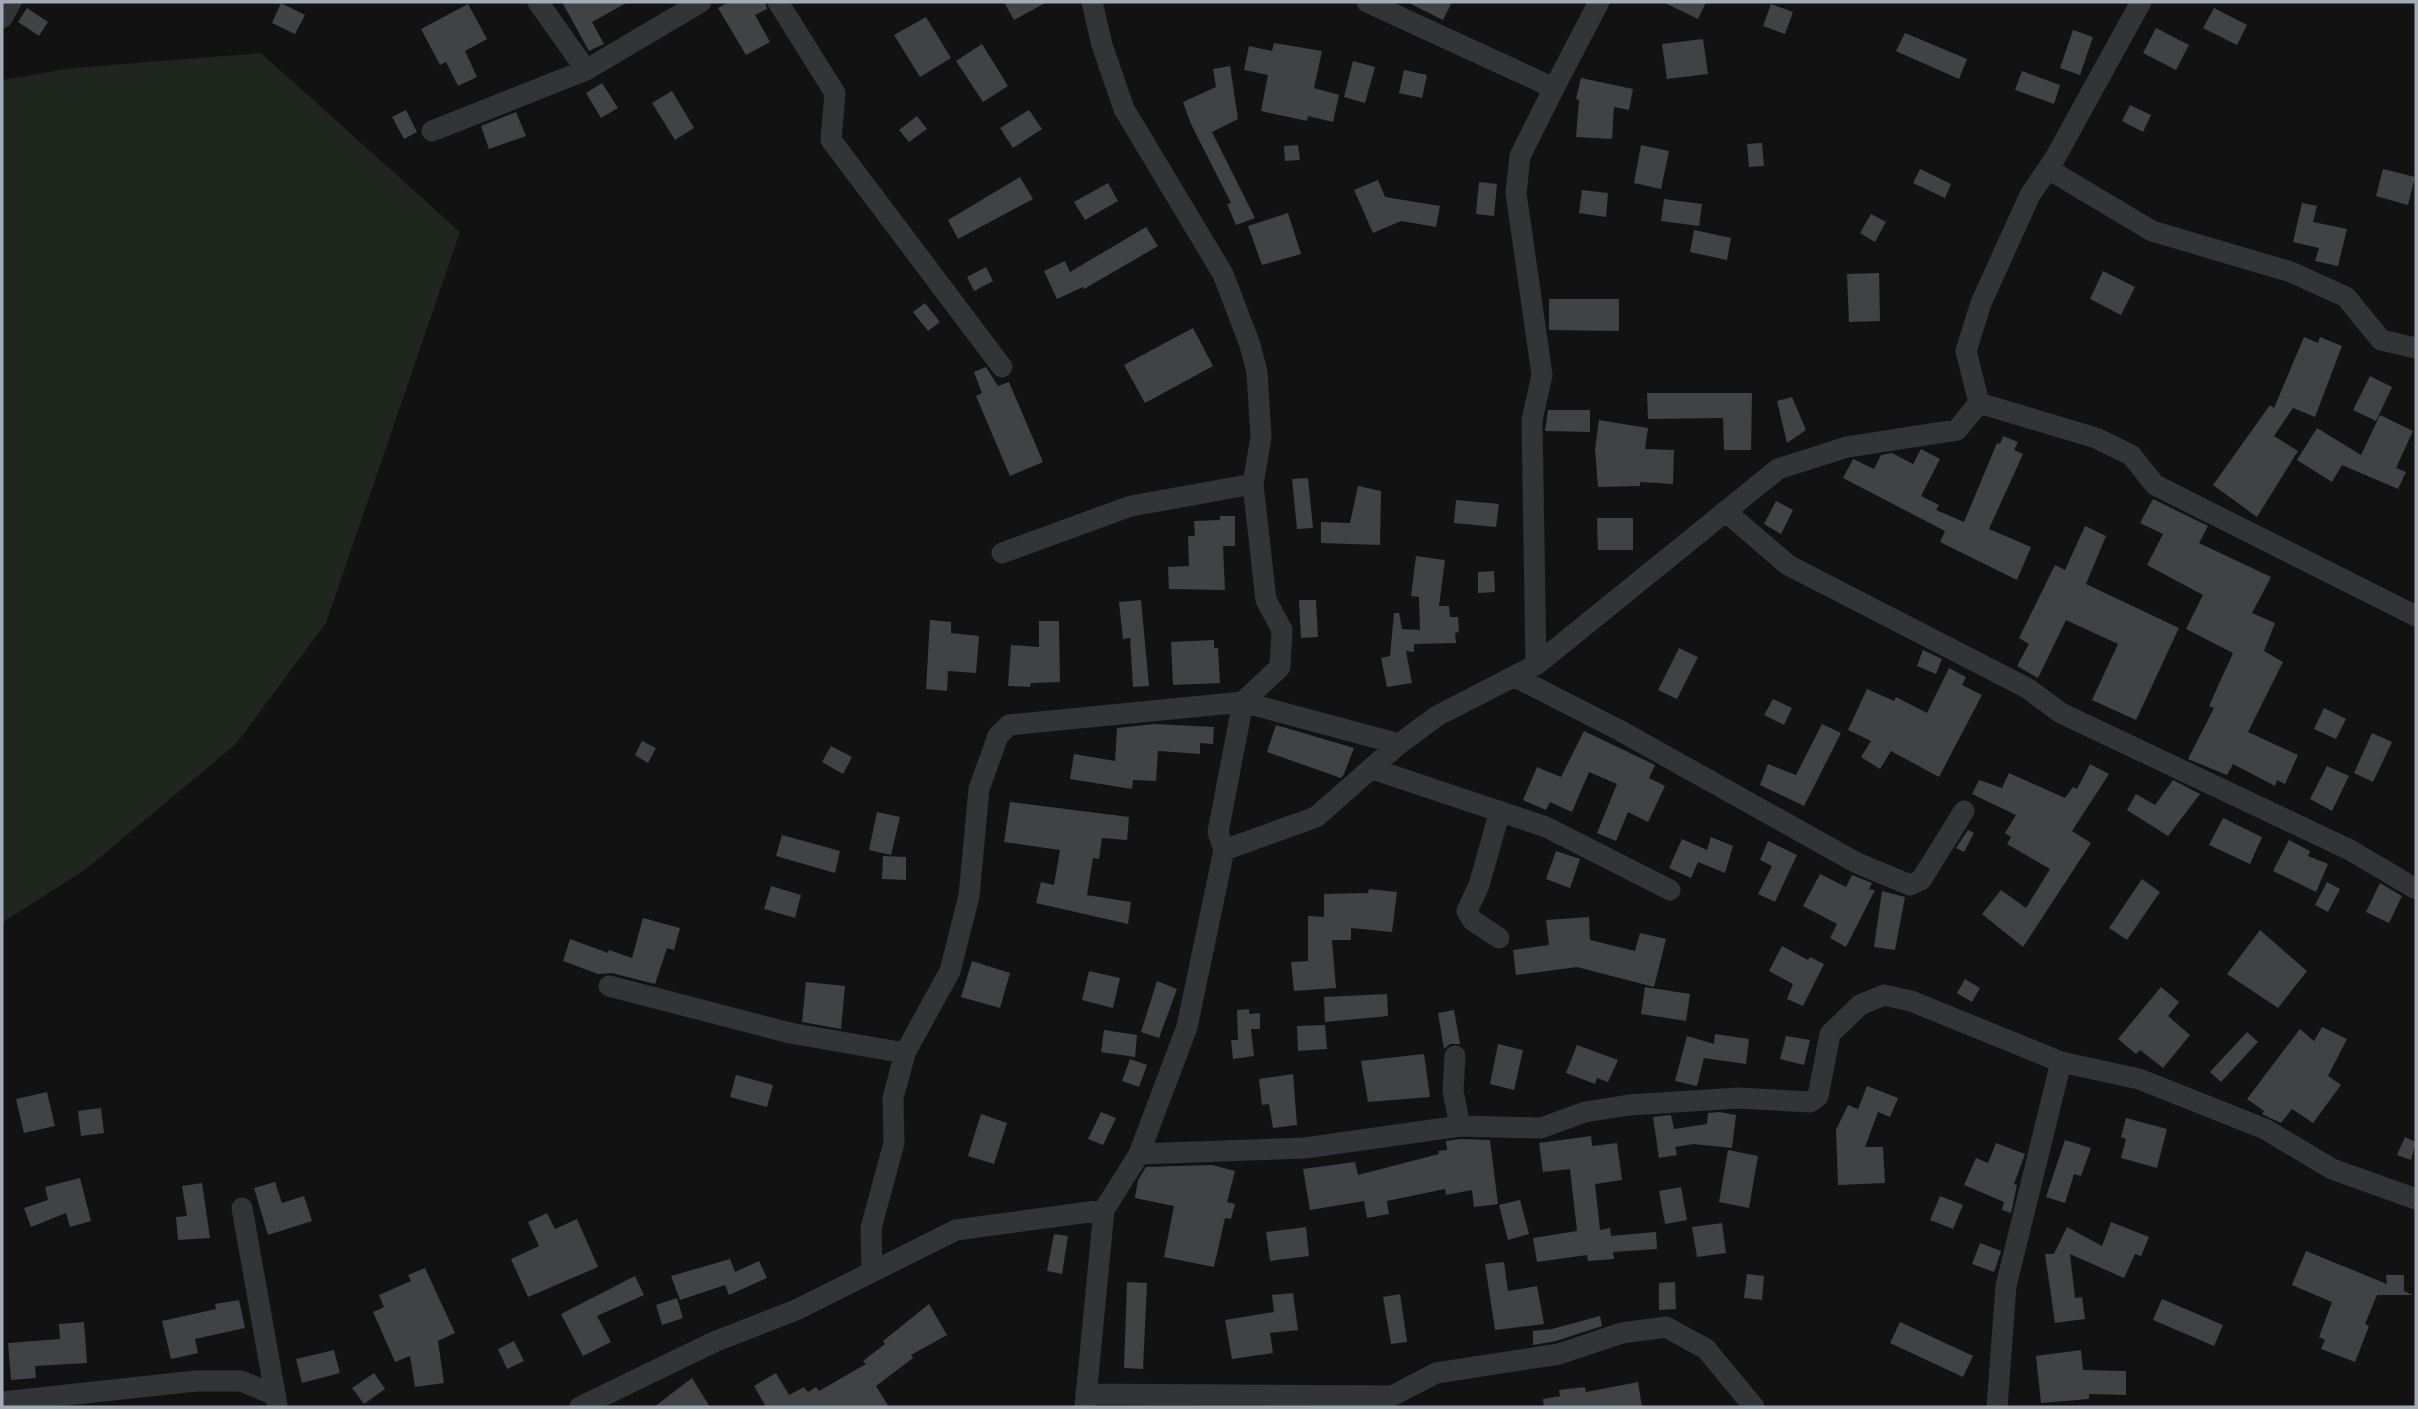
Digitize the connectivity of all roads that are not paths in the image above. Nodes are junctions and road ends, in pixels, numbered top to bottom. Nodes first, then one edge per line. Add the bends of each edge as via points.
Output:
1 (11, 2) edge
2 (538, 2) edge
3 (701, 2) edge
4 (778, 2) edge
5 (1092, 2) edge
6 (1367, 2) edge
7 (1599, 2) edge
8 (2141, 2) edge
9 (2, 18) edge
10 (586, 70) junction
11 (1554, 88) junction
12 (432, 131) dead end
13 (2048, 169) junction
14 (2416, 348) edge
15 (1002, 367) dead end
16 (1979, 403) junction
17 (1253, 484) junction
18 (1725, 511) junction
19 (1002, 553) dead end
20 (2416, 616) edge
21 (1536, 665) junction
22 (1514, 677) junction
23 (1243, 702) junction
24 (1399, 744) junction
25 (1373, 769) junction
26 (1500, 811) junction
27 (1964, 811) dead end
28 (1224, 850) junction
29 (2416, 889) edge
30 (1670, 890) dead end
31 (1499, 938) dead end
32 (609, 986) dead end
33 (905, 1054) junction
34 (1455, 1056) dead end
35 (2061, 1062) junction
36 (1460, 1126) junction
37 (1139, 1154) junction
38 (2416, 1199) edge
39 (242, 1208) dead end
40 (1104, 1210) junction
41 (872, 1270) junction
42 (276, 1401) edge
43 (1086, 1401) edge
44 (2, 1402) edge
45 (580, 1407) edge
46 (1754, 1407) edge
47 (1997, 1407) edge

1 - 9 street
2 - 10 street
3 - 10 street
4 - 15 street via 835,93 831,140
5 - 17 street via 1124,109 1223,274 1250,345 1257,372 1261,437
6 - 11 street
7 - 11 street
8 - 13 street
10 - 12 street
11 - 21 street via 1520,156 1516,193 1542,374 1532,420
13 - 14 street via 2152,231 2291,272 2346,297 2382,340
13 - 16 street via 2030,195 1981,303 1966,351
16 - 18 street via 1957,430 1847,447 1778,469
16 - 20 street via 2096,438 2131,455 2155,485
17 - 19 street via 1131,506
17 - 23 street via 1266,600 1282,630 1280,667
18 - 21 street
18 - 29 street via 1788,565 2027,688 2061,713 2350,850
21 - 22 street
22 - 24 street via 1437,716
22 - 27 street via 1857,863 1910,885 1921,880
23 - 24 street
23 - 28 street via 1218,832
23 - 33 street via 1009,725 998,736 979,789 969,896 950,971
24 - 25 street
25 - 26 street
25 - 28 street via 1316,817
26 - 30 street via 1546,827
26 - 31 street via 1467,911 1472,920
28 - 37 street via 1188,1027
32 - 33 street via 790,1033
33 - 41 street via 893,1098 894,1143 871,1228
34 - 36 street via 1453,1091
35 - 36 street via 1911,1001 1884,995 1860,1005 1830,1034 1818,1096 1810,1102 1738,1098 1629,1105 1585,1112 1541,1128
35 - 38 street via 2139,1079 2266,1129 2332,1169
35 - 47 street via 2006,1286
36 - 37 street via 1305,1148
37 - 40 street
39 - 42 street
40 - 41 street via 956,1230
40 - 43 street
41 - 45 street via 796,1310 714,1342
42 - 44 street via 241,1381 195,1381
43 - 46 street via 1392,1396 1436,1373 1559,1354 1622,1333 1665,1327 1706,1349

